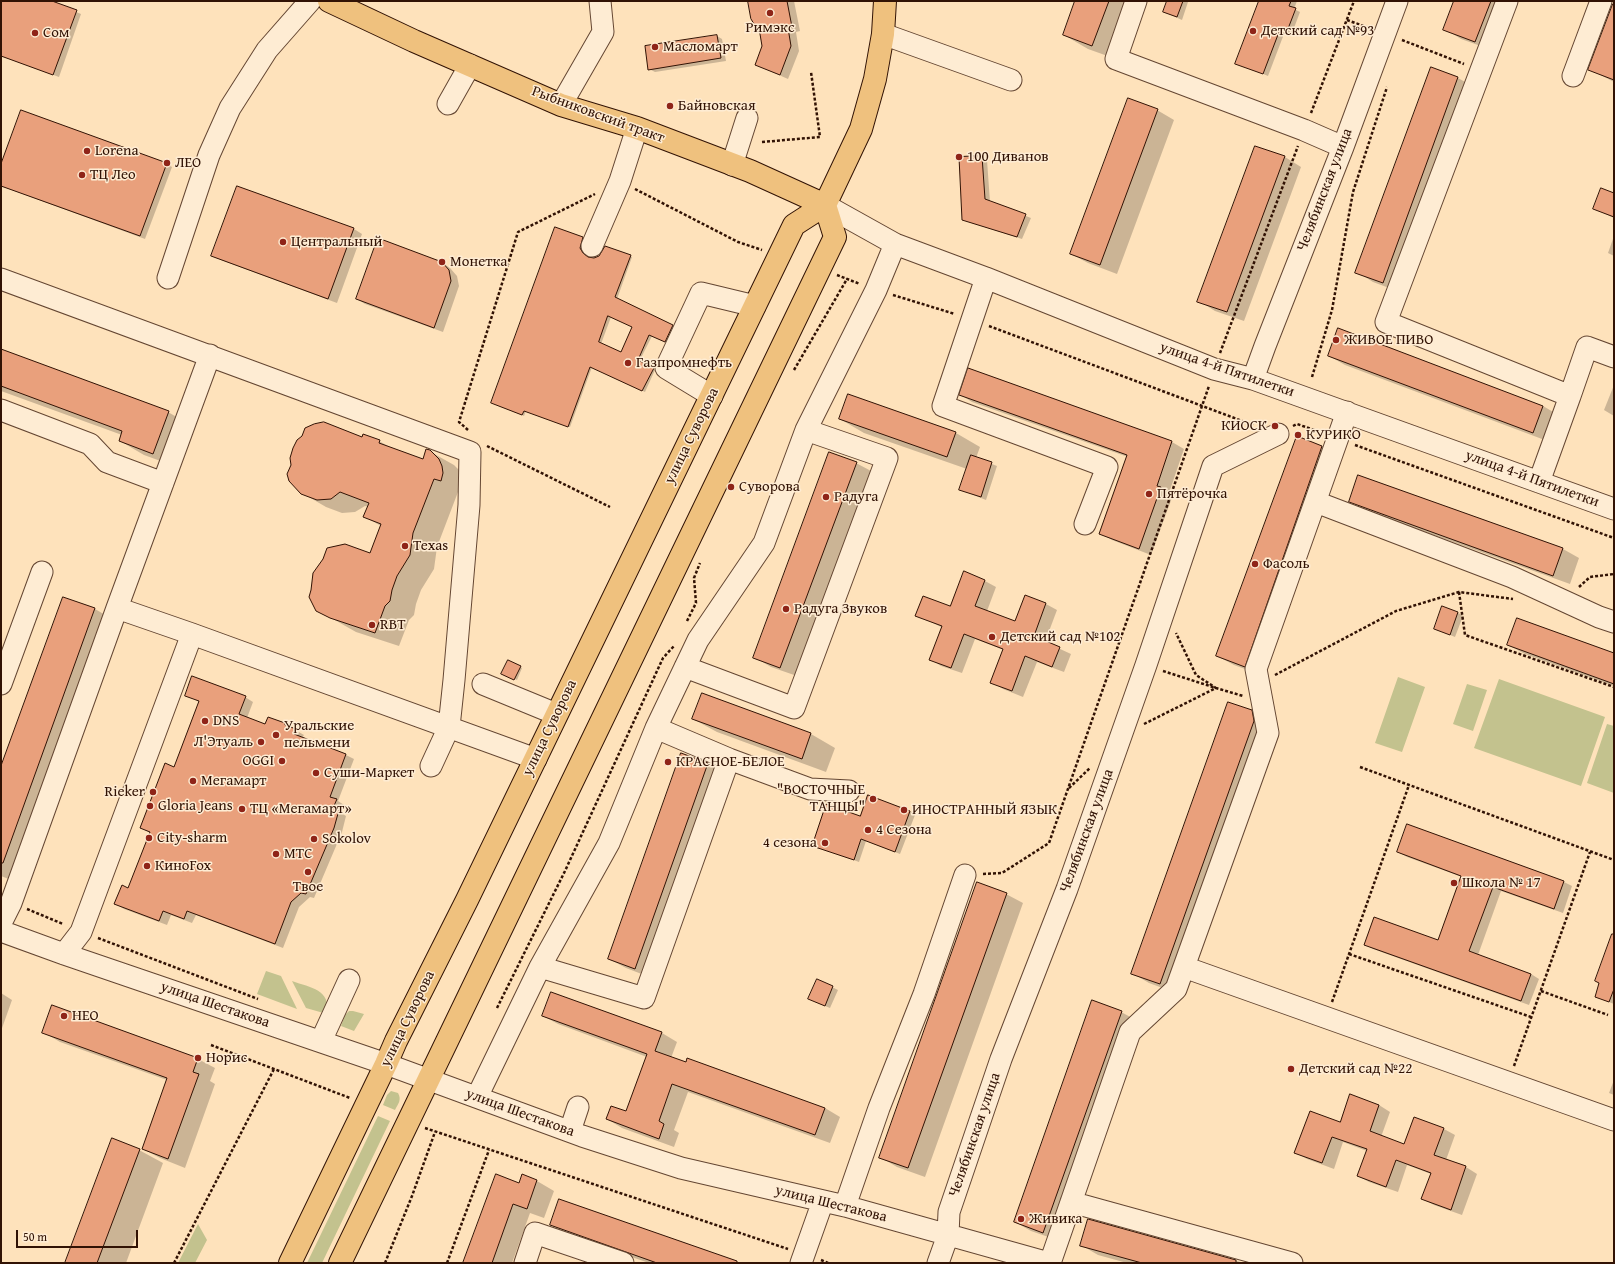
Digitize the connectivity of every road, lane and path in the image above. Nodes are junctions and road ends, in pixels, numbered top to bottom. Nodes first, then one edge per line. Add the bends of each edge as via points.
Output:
1 (310, 1) edge
2 (329, 1) edge
3 (600, 1) edge
4 (885, 1) edge
5 (1136, 1) edge
6 (1354, 1) edge
7 (1397, 1) edge
8 (1506, 1) edge
9 (1601, 1) edge
10 (1347, 20) junction
11 (884, 34) junction
12 (1397, 36) junction
13 (470, 65) junction
14 (1480, 71) junction
15 (811, 72) dead end
16 (1573, 76) dead end
17 (1011, 80) dead end
18 (1387, 86) dead end
19 (448, 104) dead end
20 (561, 105) junction
21 (747, 118) dead end
22 (637, 128) junction
23 (1304, 130) junction
24 (762, 142) dead end
25 (1343, 147) junction
26 (732, 165) junction
27 (620, 181) junction
28 (825, 205) junction
29 (895, 244) junction
30 (592, 246) dead end
31 (779, 256) junction
32 (820, 269) junction
33 (168, 278) dead end
34 (986, 278) junction
35 (847, 279) junction
36 (1, 280) edge
37 (876, 290) junction
38 (755, 306) junction
39 (972, 320) junction
40 (210, 355) junction
41 (1614, 358) edge
42 (1214, 369) junction
43 (793, 370) dead end
44 (1312, 377) dead end
45 (1254, 379) junction
46 (712, 396) junction
47 (1570, 396) junction
48 (1202, 407) junction
49 (1, 410) edge
50 (1348, 412) junction
51 (806, 430) junction
52 (1278, 434) junction
53 (1338, 439) junction
54 (470, 442) junction
55 (1539, 482) junction
56 (163, 483) junction
57 (1316, 502) junction
58 (610, 507) dead end
59 (1614, 509) edge
60 (1085, 524) dead end
61 (1614, 538) edge
62 (703, 558) dead end
63 (42, 572) dead end
64 (1614, 574) edge
65 (1459, 592) junction
66 (1515, 599) dead end
67 (1563, 601) junction
68 (117, 608) junction
69 (1164, 609) junction
70 (1614, 622) edge
71 (685, 625) dead end
72 (192, 634) junction
73 (674, 646) dead end
74 (1146, 665) junction
75 (685, 667) junction
76 (1, 684) edge
77 (483, 684) dead end
78 (1614, 687) edge
79 (1216, 688) junction
80 (1260, 693) junction
81 (556, 714) junction
82 (449, 727) junction
83 (656, 728) junction
84 (1121, 736) junction
85 (536, 759) junction
86 (729, 759) junction
87 (1094, 763) dead end
88 (431, 766) dead end
89 (1360, 767) dead end
90 (1409, 785) junction
91 (1068, 790) junction
92 (849, 791) dead end
93 (1590, 852) junction
94 (1614, 860) edge
95 (965, 875) joint
96 (11, 903) junction
97 (1, 923) edge
98 (1, 931) edge
99 (81, 932) junction
100 (64, 954) junction
101 (1349, 954) junction
102 (1184, 966) junction
103 (540, 967) junction
104 (349, 980) dead end
105 (1541, 991) junction
106 (262, 1001) dead end
107 (497, 1008) dead end
108 (1608, 1015) dead end
109 (1327, 1017) junction
110 (1531, 1017) junction
111 (321, 1042) junction
112 (211, 1045) dead end
113 (386, 1064) junction
114 (274, 1069) junction
115 (429, 1080) junction
116 (1508, 1082) junction
117 (477, 1097) junction
118 (367, 1104) junction
119 (578, 1107) dead end
120 (1614, 1120) edge
121 (408, 1123) junction
122 (570, 1131) junction
123 (435, 1132) junction
124 (489, 1150) junction
125 (822, 1201) junction
126 (1071, 1202) junction
127 (845, 1206) junction
128 (948, 1234) junction
129 (813, 1260) edge
130 (174, 1263) edge
131 (290, 1263) edge
132 (340, 1263) edge
133 (385, 1263) edge
134 (447, 1263) edge
135 (525, 1263) edge
136 (623, 1263) edge
137 (828, 1263) edge
138 (938, 1263) edge
139 (1050, 1263) edge
140 (1292, 1263) edge

1 - 33 street via 267,50 230,108 208,155
2 - 13 main road, Рыбниковский тракт
3 - 20 street via 603,32
4 - 11 main road
5 - 23 street via 1116,59
6 - 10 path
7 - 12 street, Челябинская улица
8 - 14 street
9 - 16 street
10 - 12 path
10 - 23 path
11 - 17 street
11 - 28 main road via 861,129
12 - 14 path
12 - 25 street, Челябинская улица
13 - 19 street
13 - 20 main road, Рыбниковский тракт
14 - 47 street via 1386,322
15 - 24 path via 820,137
18 - 44 path via 1353,192 1332,310
20 - 22 main road, Рыбниковский тракт
21 - 26 street
22 - 26 main road, Рыбниковский тракт
22 - 27 street
23 - 25 street
23 - 42 path
25 - 45 street, Челябинская улица
26 - 28 main road, Рыбниковский тракт
27 - 30 street
27 - 31 path via 738,242
27 - 54 path via 518,232 459,422
28 - 29 street, улица 4-й Пятилетки
28 - 31 main road, улица Суворова via 794,225
28 - 32 main road via 835,237
29 - 34 street, улица 4-й Пятилетки
29 - 37 street
31 - 38 main road, улица Суворова
32 - 35 path
32 - 115 main road
34 - 39 street
34 - 42 street, улица 4-й Пятилетки
35 - 37 path
35 - 43 path
36 - 40 street
37 - 39 path
37 - 51 street
38 - 46 main road, улица Суворова
38 - 46 street via 701,293 666,368
39 - 48 path
39 - 60 street via 943,406 1107,467
40 - 54 street
40 - 56 street
41 - 47 street via 1587,347
42 - 45 street, улица 4-й Пятилетки
42 - 48 path
45 - 50 street, улица 4-й Пятилетки
46 - 81 main road, улица Суворова
47 - 55 street
48 - 52 path
48 - 91 path
49 - 56 street via 90,444 107,462
50 - 53 street
50 - 55 street, улица 4-й Пятилетки
51 - 75 street via 764,543 698,640
51 - 75 street via 887,458 794,708
52 - 53 path via 1297,424
52 - 69 street, Челябинская улица via 1212,466
53 - 57 street
53 - 61 path
54 - 58 path via 483,444
54 - 82 street via 469,505
55 - 59 street, улица 4-й Пятилетки
56 - 68 street
57 - 67 street via 1512,578
57 - 80 street via 1256,669
62 - 71 path via 694,578 696,604
63 - 76 street
64 - 67 path via 1590,578
65 - 66 path
65 - 78 path via 1465,635
65 - 80 path via 1396,611
67 - 70 street
68 - 72 street
68 - 96 street
69 - 74 street, Челябинская улица
69 - 79 path via 1196,675
72 - 82 street
72 - 99 street
73 - 107 path via 663,658 565,871
74 - 79 path
74 - 84 street, Челябинская улица
75 - 83 street
77 - 81 street
79 - 80 path
79 - 84 path
80 - 102 street via 1268,733
81 - 85 main road, улица Суворова
82 - 85 street
82 - 88 street
83 - 86 street
83 - 103 street via 609,842
84 - 128 street, Челябинская улица via 1067,888 1001,1059 949,1212
85 - 113 main road, улица Суворова
86 - 92 street via 810,789
86 - 103 street via 644,998
87 - 91 path
89 - 90 path
90 - 93 path
90 - 101 path
91 - 95 path via 1048,843 1002,873
93 - 94 path
93 - 105 path
95 - 127 street via 924,994 879,1108
96 - 97 street
96 - 99 path
98 - 100 street, улица Шестакова
99 - 100 street
99 - 106 path
100 - 111 street, улица Шестакова
101 - 109 path
101 - 110 path
102 - 109 street
102 - 126 street via 1176,989 1130,1032
103 - 117 street via 504,1058
104 - 111 street
105 - 108 path
105 - 110 path
109 - 116 street
110 - 116 path
111 - 113 street, улица Шестакова
112 - 114 path
113 - 115 street, улица Шестакова
113 - 118 main road, улица Суворова
114 - 118 path
114 - 130 path
115 - 117 street, улица Шестакова
115 - 121 main road
116 - 120 street
117 - 122 street, улица Шестакова
118 - 131 main road, улица Суворова
119 - 122 street
121 - 123 path
121 - 132 main road
122 - 125 street, улица Шестакова via 681,1168
123 - 124 path
123 - 133 path
124 - 129 path
124 - 134 path
125 - 127 street, улица Шестакова
125 - 129 street
126 - 139 street
126 - 140 street
127 - 128 street, улица Шестакова
128 - 138 street, Челябинская улица
128 - 139 street, улица Шестакова
129 - 137 path
135 - 136 street via 535,1233

